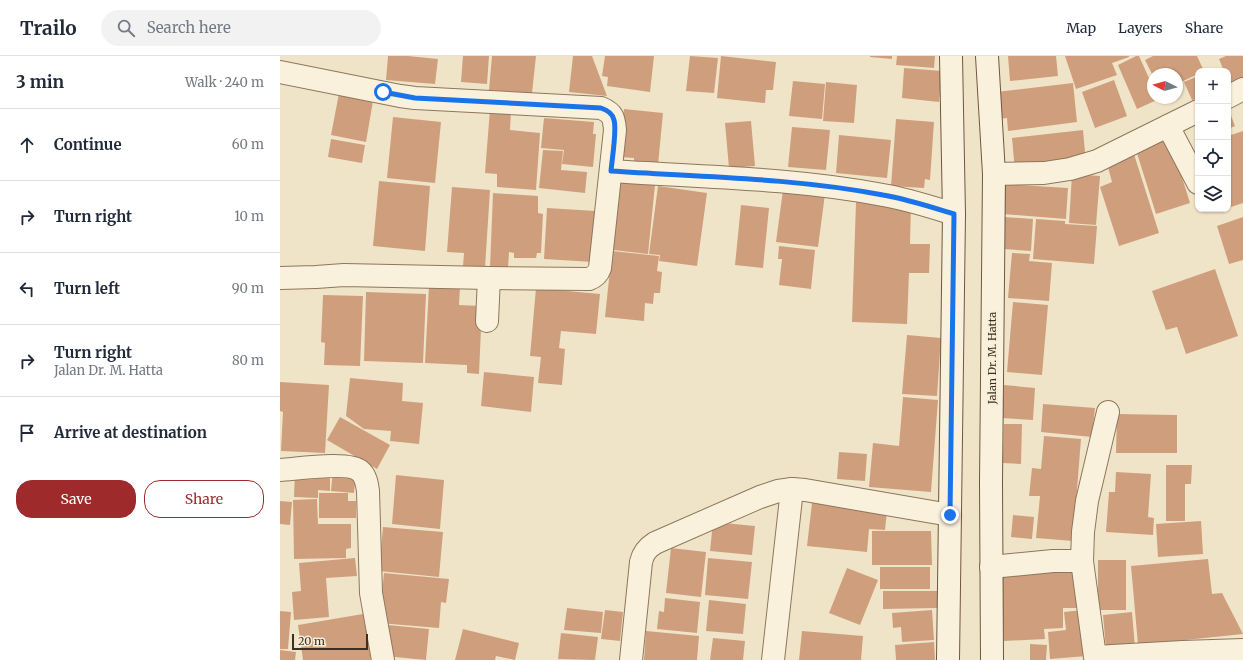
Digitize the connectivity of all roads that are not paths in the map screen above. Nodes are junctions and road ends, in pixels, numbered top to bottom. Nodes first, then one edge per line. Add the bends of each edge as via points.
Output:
1 (951, 56) edge
2 (986, 56) edge
3 (280, 72) edge
4 (1243, 89) edge
5 (1231, 95) edge
6 (1195, 112) edge
7 (1168, 126) junction
8 (611, 171) junction
9 (994, 174) junction
10 (1195, 178) edge
11 (954, 214) junction
12 (280, 278) edge
13 (489, 278) junction
14 (487, 321) dead end
15 (1108, 412) dead end
16 (280, 470) edge
17 (792, 489) junction
18 (950, 515) junction
19 (1082, 561) junction
20 (991, 567) junction
21 (1243, 650) edge
22 (1184, 656) edge
23 (1095, 658) edge
24 (383, 660) edge
25 (631, 660) edge
26 (773, 660) edge
27 (948, 660) edge
28 (992, 660) edge

1 - 11 street
2 - 9 street, Jalan Dr. M. Hatta
3 - 8 street via 415,98 601,108 612,115 614,120
4 - 5 street
6 - 7 street
7 - 9 street via 1097,161 1070,169 1044,173
7 - 10 street
8 - 11 street via 826,186 885,195
8 - 13 street via 600,268 594,278
9 - 20 street, Jalan Dr. M. Hatta
11 - 18 street
12 - 13 street via 344,275
13 - 14 street
15 - 19 street via 1086,501
16 - 24 street via 341,466 360,470 364,475 368,491 371,593
17 - 18 street
17 - 25 street via 760,497 655,543 646,550 641,562
17 - 26 street
18 - 27 street
19 - 20 street
19 - 23 street
20 - 28 street, Jalan Dr. M. Hatta
21 - 22 street
22 - 23 street

